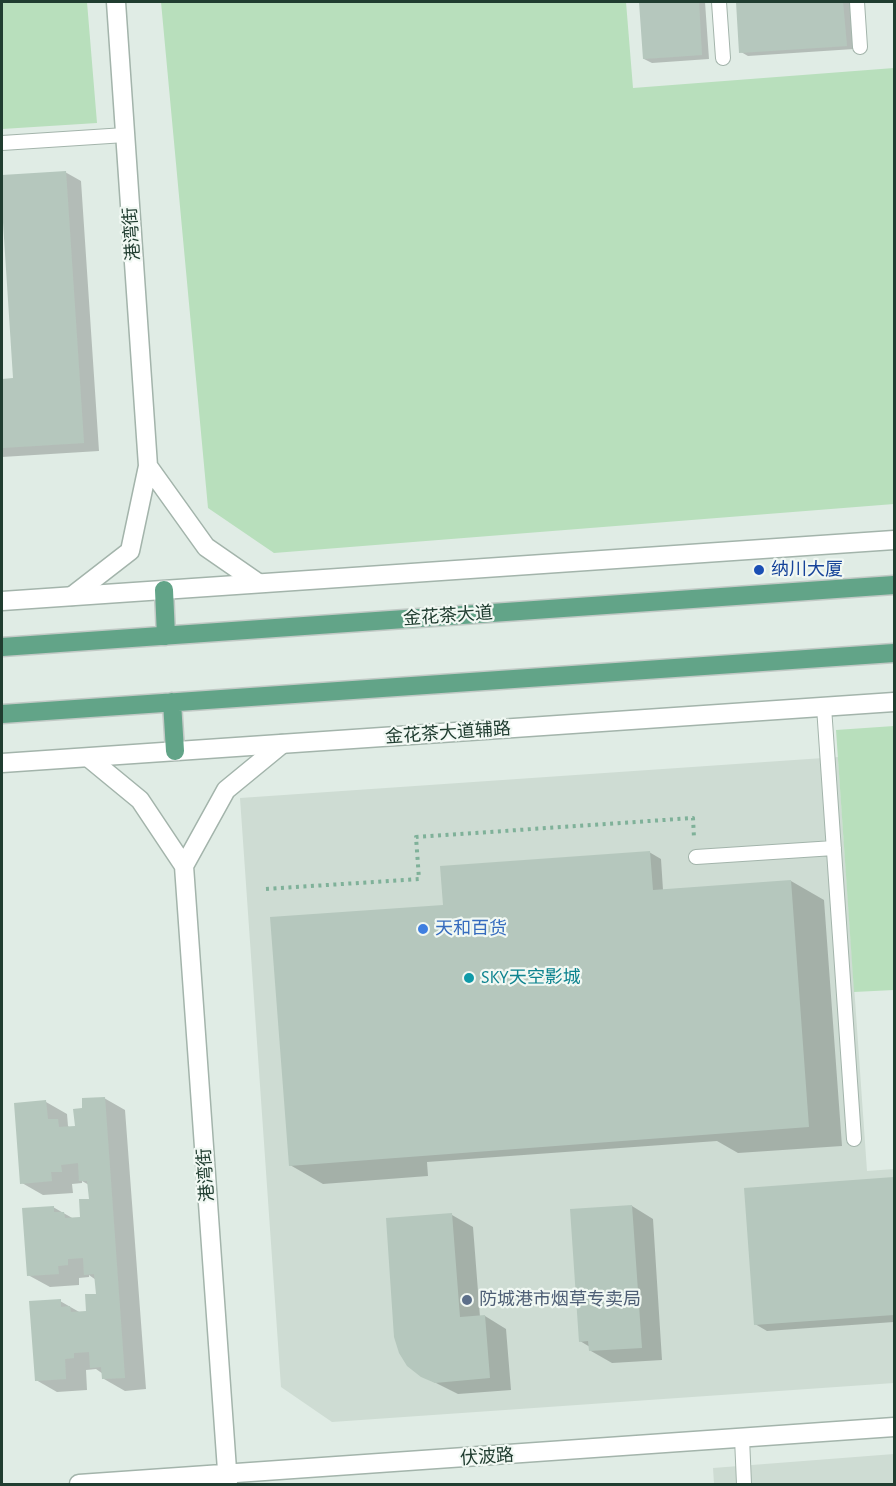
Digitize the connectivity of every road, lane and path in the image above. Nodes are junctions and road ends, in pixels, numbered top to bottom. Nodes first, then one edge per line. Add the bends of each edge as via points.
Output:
1 (116, 2) edge
2 (719, 2) edge
3 (857, 2) edge
4 (860, 47) dead end
5 (723, 58) dead end
6 (125, 135) junction
7 (2, 143) edge
8 (148, 466) junction
9 (894, 540) edge
10 (258, 584) junction
11 (894, 585) edge
12 (164, 590) junction
13 (72, 596) junction
14 (2, 601) edge
15 (166, 636) junction
16 (2, 647) edge
17 (894, 653) edge
18 (172, 702) junction
19 (894, 702) edge
20 (824, 707) junction
21 (2, 714) edge
22 (282, 744) junction
23 (175, 752) junction
24 (89, 758) junction
25 (2, 764) edge
26 (834, 848) junction
27 (696, 857) joint
28 (183, 866) junction
29 (266, 890) dead end
30 (854, 1139) dead end
31 (894, 1427) edge
32 (742, 1438) junction
33 (227, 1480) edge
34 (79, 1485) edge
35 (744, 1485) edge

1 - 6 street, 港湾街
2 - 5 lane
3 - 4 lane
6 - 7 lane
6 - 8 street, 港湾街
8 - 10 street via 206,547
8 - 13 street, 港湾街 via 130,551
9 - 10 street
10 - 12 street
11 - 15 main road, 金花茶大道
12 - 13 street
12 - 15 main road
13 - 14 street
15 - 16 main road, 金花茶大道
17 - 18 main road
18 - 21 main road
18 - 23 main road
19 - 20 street, 金花茶大道辅路
20 - 22 street, 金花茶大道辅路
20 - 26 lane
22 - 23 street, 金花茶大道辅路
22 - 28 street via 226,790
23 - 24 street, 金花茶大道辅路
24 - 25 street, 金花茶大道辅路
24 - 28 street via 140,800
26 - 27 lane
26 - 30 lane
27 - 29 path via 693,818 416,837 419,879
28 - 33 street, 港湾街
31 - 32 street, 伏波路
32 - 33 street, 伏波路
32 - 35 lane
33 - 34 street, 伏波路

